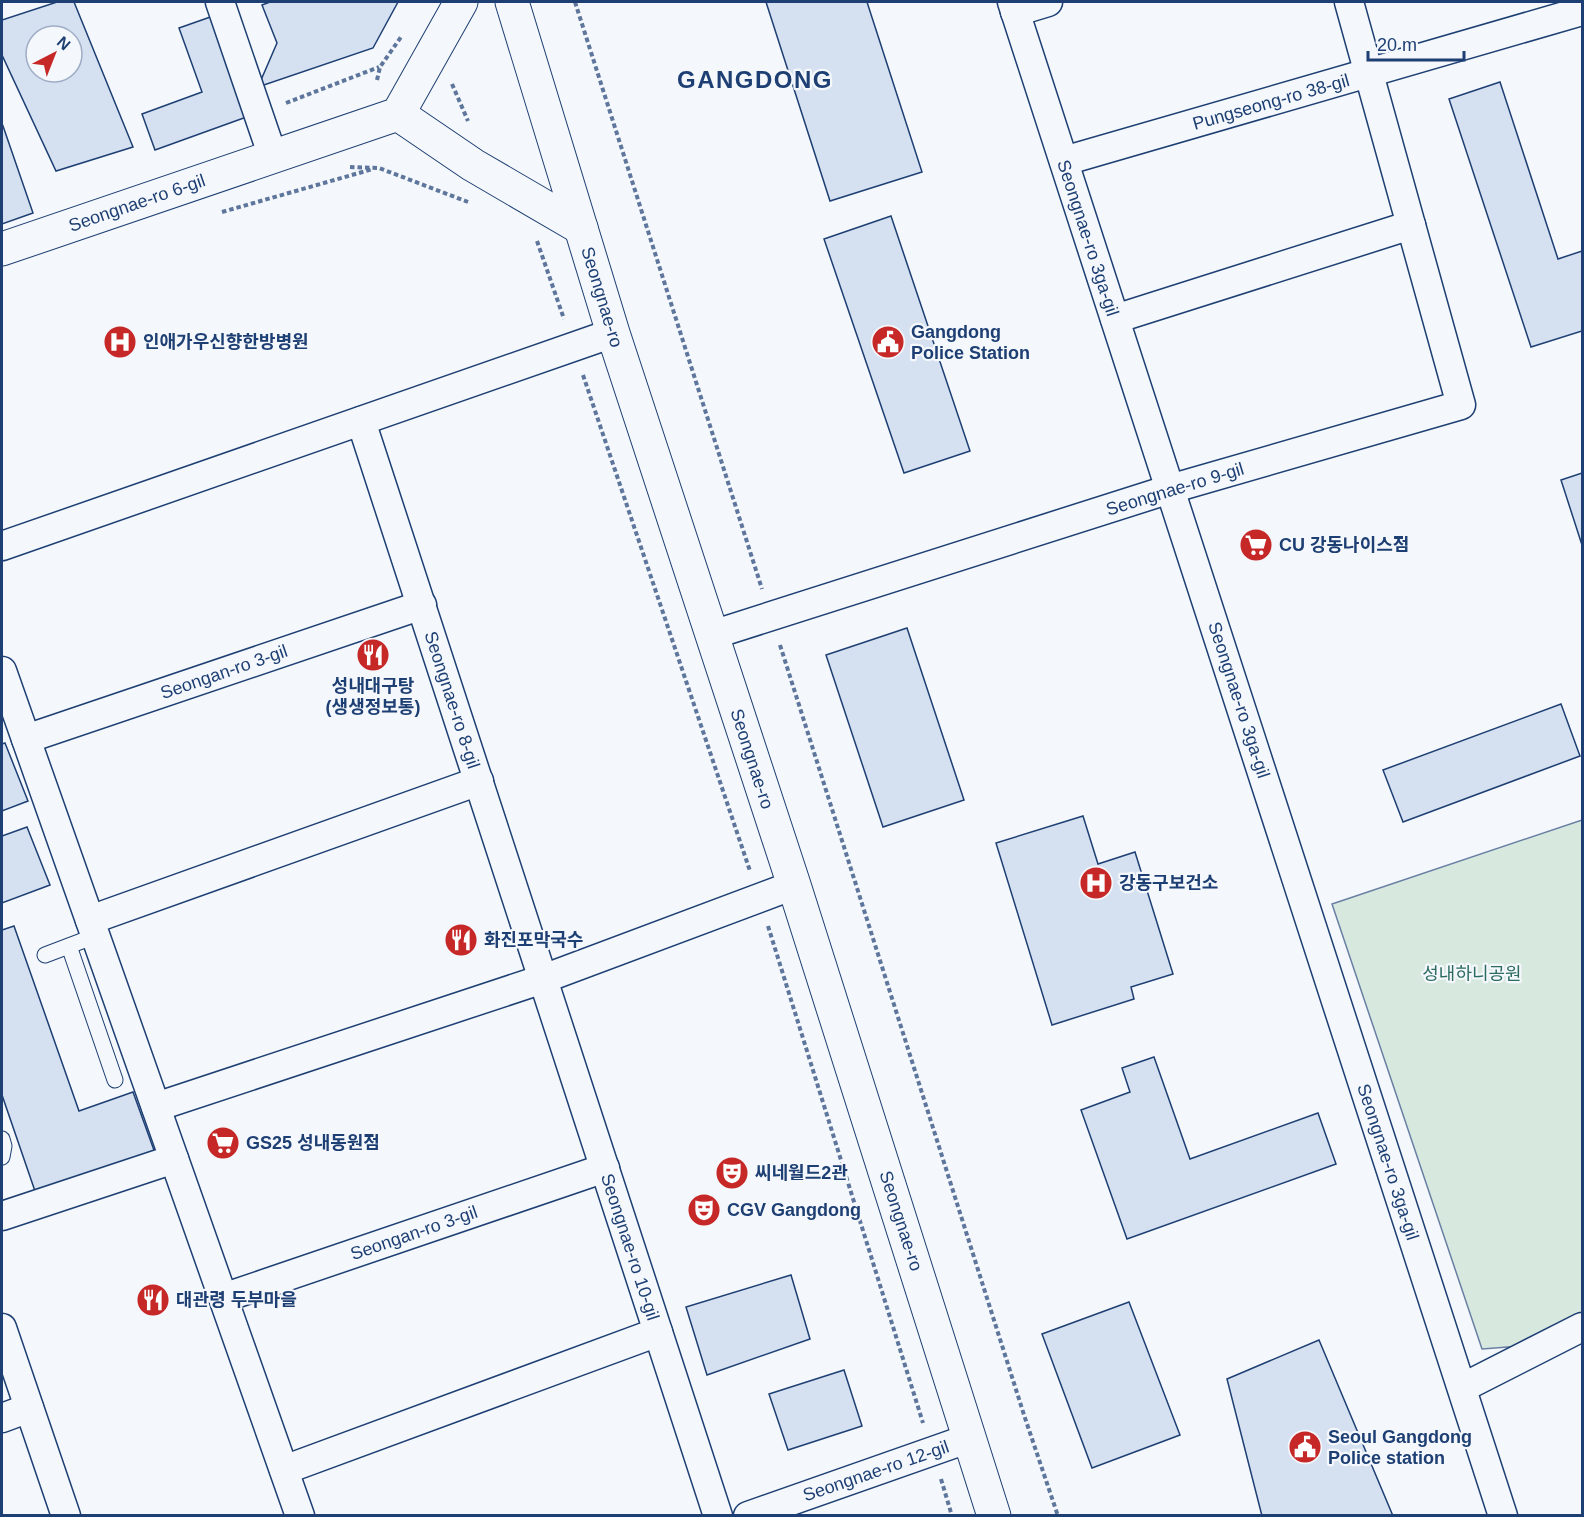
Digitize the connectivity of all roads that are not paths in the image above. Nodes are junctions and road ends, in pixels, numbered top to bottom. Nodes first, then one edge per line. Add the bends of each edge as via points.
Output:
1 (220, 2) edge
2 (461, 2) edge
3 (512, 2) edge
4 (1048, 2) edge
5 (1348, 2) edge
6 (1014, 7) edge
7 (1582, 10) edge
8 (1369, 74) junction
9 (398, 114) junction
10 (273, 157) junction
11 (1064, 161) junction
12 (1411, 225) junction
13 (580, 228) junction
14 (2, 249) edge
15 (1115, 320) junction
16 (613, 333) junction
17 (361, 421) junction
18 (1170, 489) junction
19 (2, 546) edge
20 (422, 605) junction
21 (712, 635) junction
22 (2, 671) edge
23 (26, 739) junction
24 (478, 780) junction
25 (794, 885) junction
26 (84, 934) junction
27 (45, 955) dead end
28 (543, 979) junction
29 (115, 1080) dead end
30 (156, 1107) junction
31 (2, 1139) edge
32 (2, 1157) edge
33 (174, 1159) junction
34 (604, 1168) junction
35 (2, 1216) edge
36 (223, 1298) junction
37 (2, 1328) edge
38 (1582, 1328) edge
39 (658, 1332) junction
40 (1462, 1388) junction
41 (29, 1408) junction
42 (2, 1418) edge
43 (970, 1438) junction
44 (284, 1470) junction
45 (66, 1515) edge
46 (300, 1515) edge
47 (718, 1515) edge
48 (748, 1515) edge
49 (994, 1515) edge
50 (1503, 1515) edge

1 - 10 street
2 - 9 street
3 - 13 street, Seongnae-ro
4 - 6 street, Seongnae-ro 3ga-gil
5 - 8 street, Seongnae-ro 9-gil
6 - 11 street, Seongnae-ro 3ga-gil
7 - 8 street, Pungseong-ro 38-gil
8 - 11 street, Pungseong-ro 38-gil
8 - 12 street, Seongnae-ro 9-gil
9 - 10 street, Seongnae-ro 6-gil
9 - 13 street via 473,165
10 - 14 street, Seongnae-ro 6-gil
11 - 15 street, Seongnae-ro 3ga-gil
12 - 15 street
12 - 18 street, Seongnae-ro 9-gil via 1461,405
13 - 16 street, Seongnae-ro
15 - 18 street, Seongnae-ro 3ga-gil
16 - 17 street
16 - 21 street, Seongnae-ro
17 - 19 street
17 - 20 street, Seongnae-ro 8-gil
18 - 21 street, Seongnae-ro 9-gil
18 - 40 street, Seongnae-ro 3ga-gil
20 - 23 street, Seongan-ro 3-gil
20 - 24 street, Seongnae-ro 8-gil
21 - 25 street, Seongnae-ro
22 - 23 street
23 - 26 street
24 - 26 street
24 - 28 street, Seongnae-ro 8-gil
25 - 28 street
25 - 43 street, Seongnae-ro
26 - 27 lane
26 - 29 lane
26 - 30 street
28 - 30 street
28 - 34 street, Seongnae-ro 10-gil
30 - 33 street
31 - 32 lane
33 - 35 street
33 - 36 street
34 - 36 street, Seongan-ro 3-gil
34 - 39 street, Seongnae-ro 10-gil
36 - 44 street
37 - 41 street
38 - 40 street
39 - 44 street
39 - 47 street, Seongnae-ro 10-gil
40 - 50 street, Seongnae-ro 3ga-gil
41 - 42 street
41 - 45 street
43 - 48 street, Seongnae-ro 12-gil
43 - 49 street, Seongnae-ro
44 - 46 street

